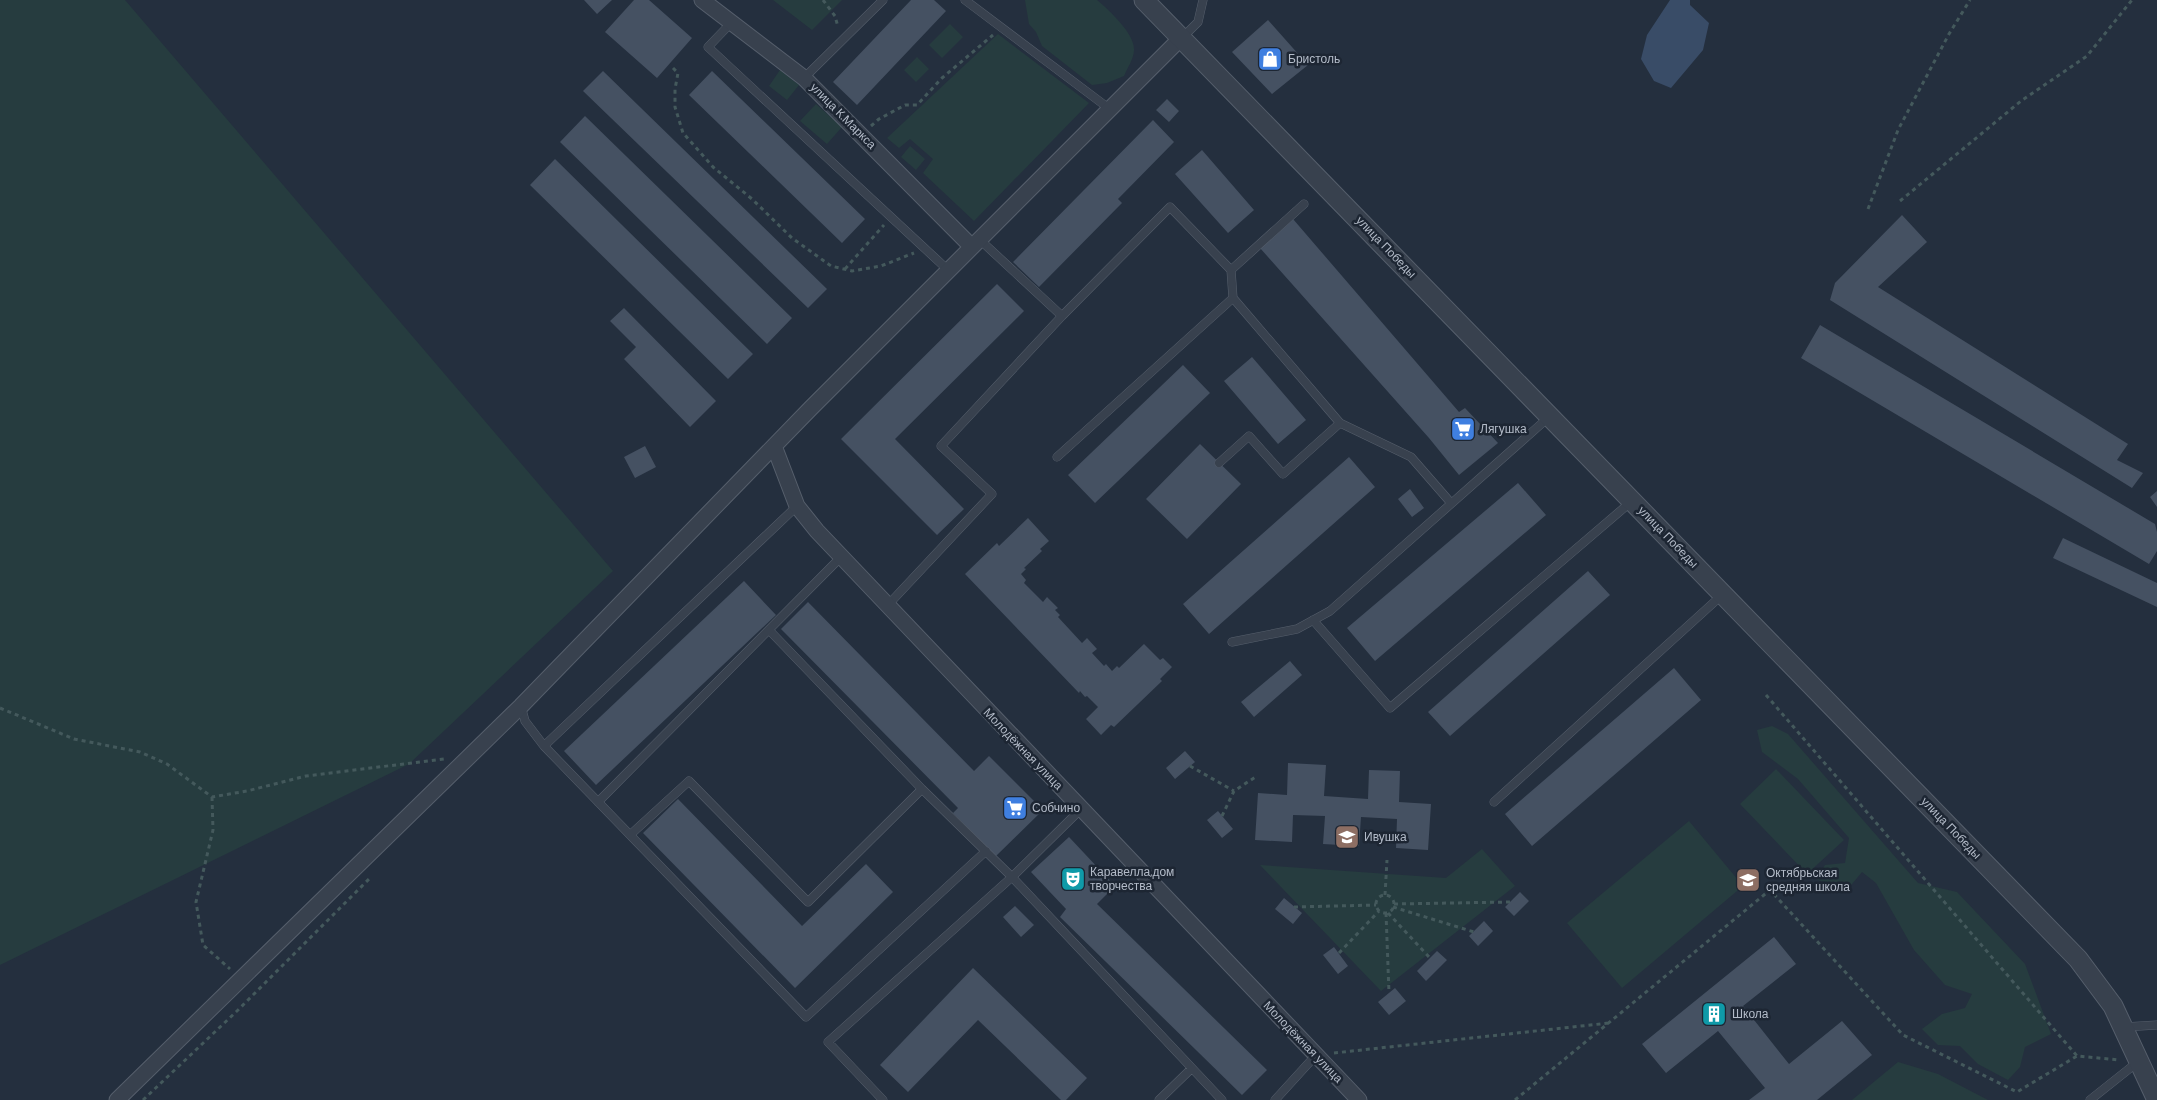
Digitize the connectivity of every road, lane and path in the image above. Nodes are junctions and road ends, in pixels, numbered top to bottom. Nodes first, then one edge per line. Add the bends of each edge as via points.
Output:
1 (702, 0) edge
2 (823, 0) edge
3 (829, 0) edge
4 (883, 0) edge
5 (965, 0) edge
6 (1144, 0) edge
7 (1203, 0) edge
8 (1970, 0) edge
9 (2132, 0) edge
10 (828, 5) junction
11 (731, 23) junction
12 (1000, 26) junction
13 (1181, 38) junction
14 (841, 41) junction
15 (674, 68) dead end
16 (804, 78) junction
17 (1110, 110) junction
18 (860, 134) junction
19 (1900, 201) dead end
20 (1304, 204) dead end
21 (1868, 209) dead end
22 (891, 217) junction
23 (975, 242) junction
24 (925, 249) junction
25 (844, 269) junction
26 (948, 270) junction
27 (1231, 270) junction
28 (1233, 298) junction
29 (1062, 316) junction
30 (1550, 416) junction
31 (1340, 423) junction
32 (774, 446) junction
33 (1058, 457) dead end
34 (1219, 463) dead end
35 (1633, 501) junction
36 (1451, 503) junction
37 (797, 506) junction
38 (841, 557) junction
39 (1724, 594) junction
40 (887, 606) junction
41 (1314, 620) junction
42 (769, 630) junction
43 (1232, 642) dead end
44 (1766, 694) dead end
45 (521, 706) junction
46 (0, 708) edge
47 (544, 746) junction
48 (467, 757) junction
49 (1190, 766) dead end
50 (1257, 776) dead end
51 (922, 789) junction
52 (1234, 790) junction
53 (212, 797) junction
54 (598, 802) junction
55 (1494, 802) dead end
56 (1080, 810) junction
57 (1222, 816) dead end
58 (630, 836) junction
59 (986, 851) junction
60 (1387, 860) dead end
61 (376, 872) dead end
62 (1012, 877) junction
63 (1385, 895) junction
64 (1510, 902) dead end
65 (1376, 905) junction
66 (1294, 906) dead end
67 (1394, 906) junction
68 (1379, 910) junction
69 (1387, 913) junction
70 (1474, 932) dead end
71 (1339, 953) dead end
72 (1430, 958) dead end
73 (246, 974) junction
74 (1389, 993) dead end
75 (1609, 1023) junction
76 (2157, 1024) edge
77 (2123, 1027) junction
78 (1316, 1055) junction
79 (2077, 1056) junction
80 (2139, 1061) junction
81 (1191, 1069) junction
82 (2156, 1096) edge
83 (117, 1100) edge
84 (143, 1100) edge
85 (883, 1100) edge
86 (1159, 1100) edge
87 (1222, 1100) edge
88 (1275, 1100) edge
89 (1359, 1100) edge
90 (1516, 1100) edge
91 (2090, 1100) edge

1 - 11 street, улица К.Маркса
2 - 10 path
3 - 10 path
4 - 14 lane
5 - 12 lane
6 - 13 street, улица Победы
7 - 13 lane via 1198,22
8 - 21 path via 1948,34 1898,130
9 - 19 path via 2087,56 2021,101
10 - 14 path via 835,16
11 - 16 street, улица К.Маркса
11 - 22 lane via 708,47
12 - 17 lane
12 - 18 path via 917,105 905,105
13 - 17 street
13 - 30 street, улица Победы
14 - 16 lane
15 - 25 path via 678,73 675,107 683,133 713,167 792,238 831,266
16 - 18 street, улица К.Маркса
17 - 23 street
18 - 23 street, улица К.Маркса
20 - 27 lane
22 - 24 lane
22 - 25 path
23 - 26 street
23 - 29 lane
24 - 25 path via 881,266 852,271
24 - 26 lane
26 - 32 street
27 - 28 lane
27 - 29 lane via 1170,207
28 - 31 lane
28 - 33 lane
29 - 40 lane via 941,446 992,494
30 - 35 street, улица Победы
30 - 36 lane
31 - 34 lane via 1283,474 1249,436
31 - 36 lane via 1411,457
32 - 37 street, Молодёжная улица
32 - 45 street
35 - 39 street, улица Победы
35 - 41 lane via 1390,708
36 - 41 lane via 1330,611
37 - 38 street, Молодёжная улица
37 - 47 lane
38 - 40 street, Молодёжная улица
38 - 42 lane
39 - 55 lane
39 - 77 street, улица Победы via 2078,959 2113,1006
40 - 56 street, Молодёжная улица
41 - 43 lane via 1297,629
42 - 51 lane
42 - 54 lane
44 - 79 path
45 - 47 lane via 525,722
45 - 48 street
46 - 53 path via 74,739 140,752 167,764
47 - 54 lane
48 - 53 path via 306,776
48 - 73 street
49 - 52 path
50 - 52 path
51 - 58 lane via 808,902 689,781
51 - 59 lane
52 - 57 path
53 - 73 path via 213,830 196,902 203,945 232,971
54 - 58 lane
56 - 62 lane
56 - 78 street, Молодёжная улица
58 - 59 lane via 806,1017
59 - 62 lane
60 - 63 path
61 - 84 path
62 - 81 lane
62 - 85 lane via 828,1042
63 - 65 path via 1378,898
63 - 67 path via 1391,898
64 - 67 path
65 - 66 path
65 - 68 path
67 - 69 path
67 - 70 path
68 - 69 path
68 - 71 path
69 - 72 path
69 - 74 path
73 - 83 street
75 - 78 path
75 - 79 path via 1770,890 1903,1035 2017,1092
75 - 90 path
76 - 77 lane
77 - 80 street, улица Победы
78 - 88 lane
78 - 89 street, Молодёжная улица
79 - 80 path
80 - 82 street, улица Победы
80 - 91 lane
81 - 86 lane
81 - 87 lane

